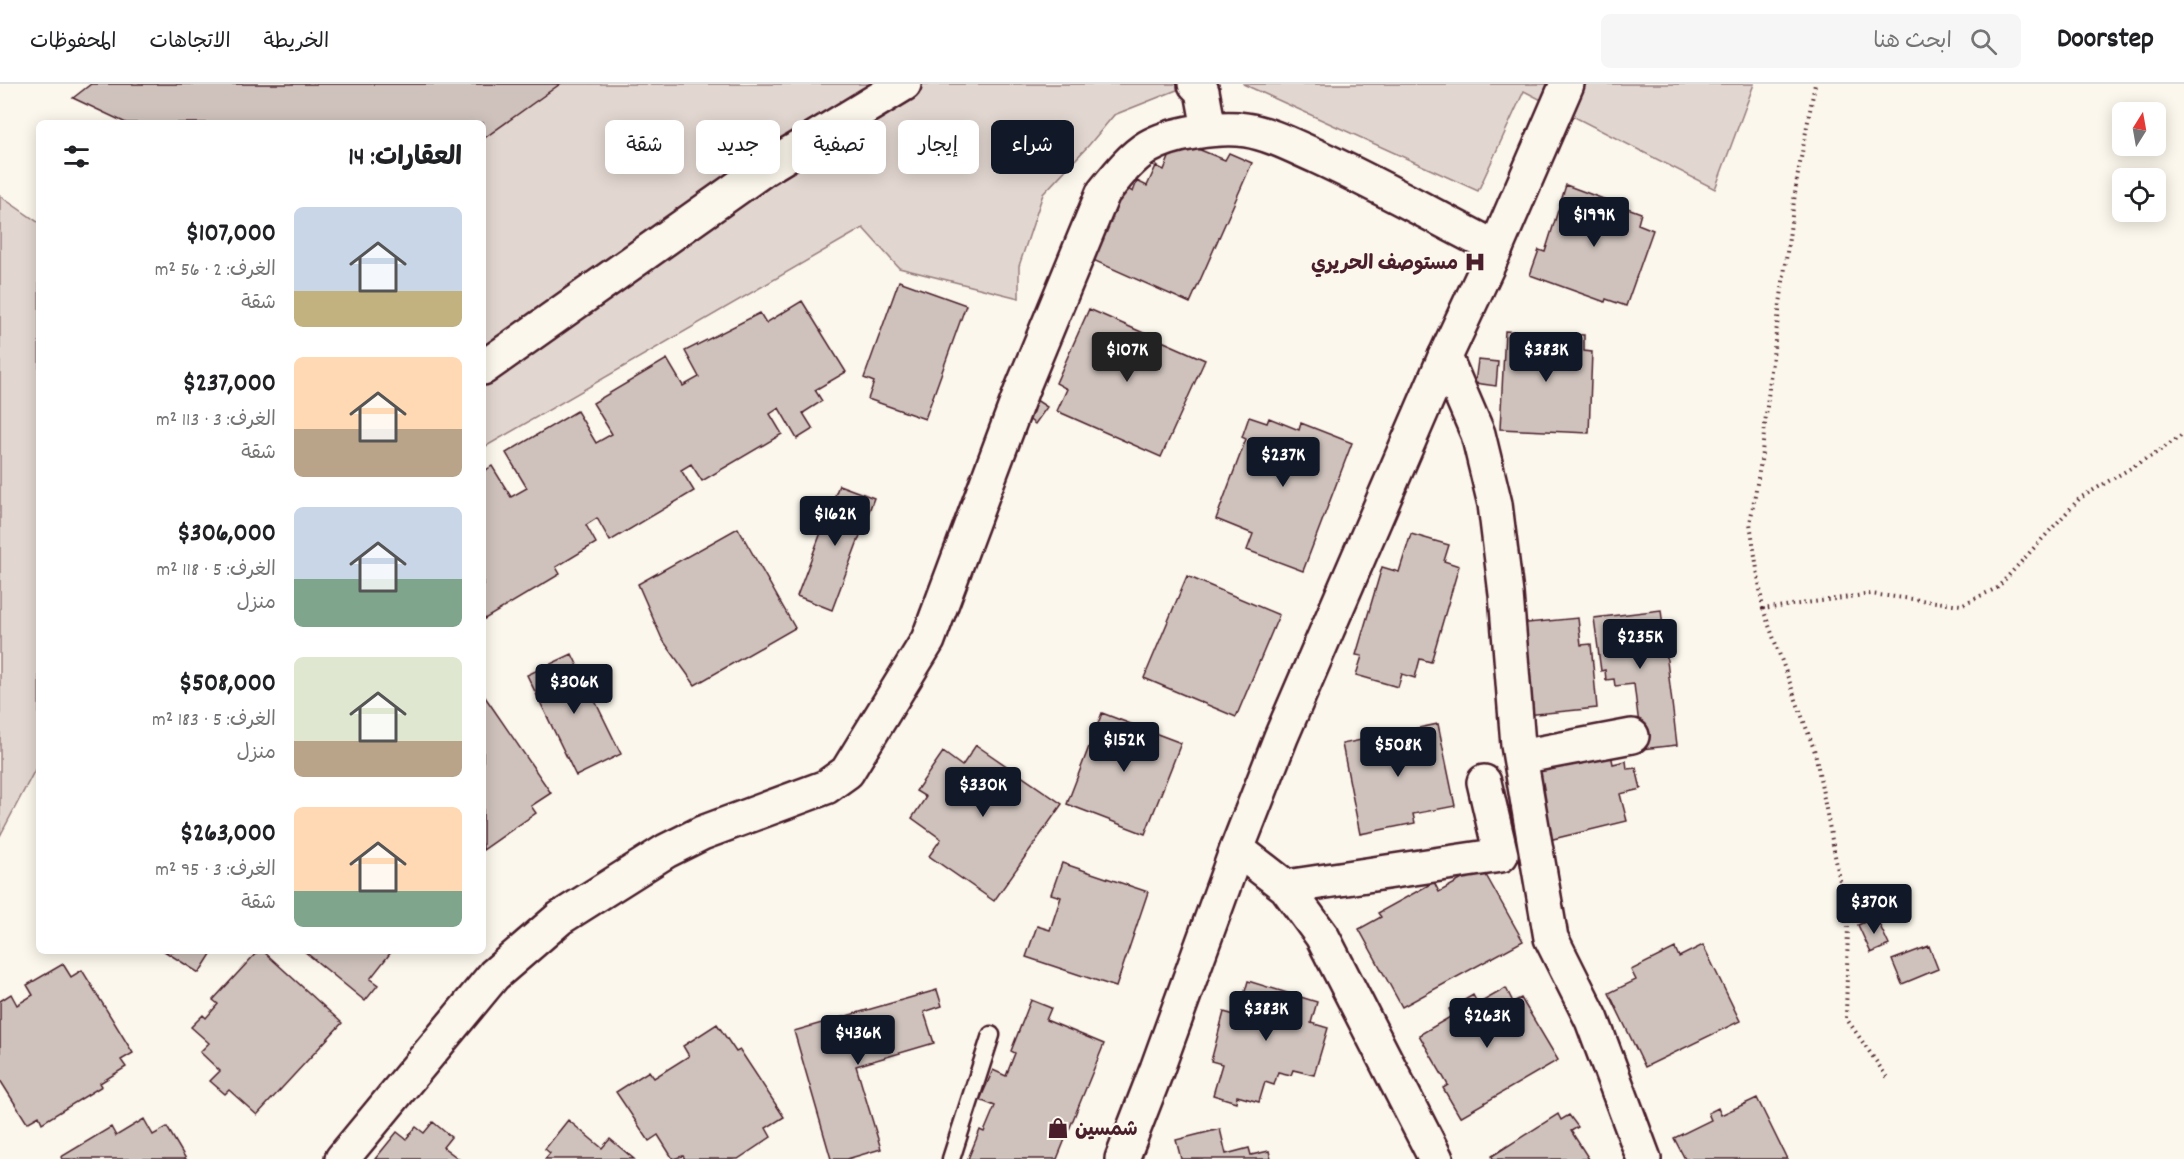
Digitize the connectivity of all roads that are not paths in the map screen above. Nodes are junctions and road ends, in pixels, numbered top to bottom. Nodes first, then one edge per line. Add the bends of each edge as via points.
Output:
1 (904, 84) edge
2 (1196, 84) edge
3 (1568, 84) edge
4 (1209, 129) junction
5 (1496, 248) junction
6 (1445, 357) junction
7 (486, 366) edge
8 (1632, 736) dead end
9 (1520, 757) junction
10 (1484, 782) dead end
11 (1237, 849) junction
12 (1286, 887) junction
13 (991, 1035) dead end
14 (342, 1159) edge
15 (951, 1159) edge
16 (1122, 1159) edge
17 (1436, 1159) edge
18 (1644, 1159) edge

1 - 7 street via 764,169
2 - 4 street via 1202,92
3 - 5 street
4 - 5 street via 1246,130 1280,140
4 - 14 street via 1148,147 1103,193 1022,389 928,640 847,772 826,787 702,833 666,851 560,918 495,975
5 - 6 street
6 - 9 street via 1478,434 1495,504
6 - 11 street via 1281,737
8 - 9 street
9 - 18 street via 1551,938 1592,1020
10 - 12 street via 1501,855
11 - 12 street
11 - 16 street
12 - 17 street via 1322,936
13 - 15 lane

